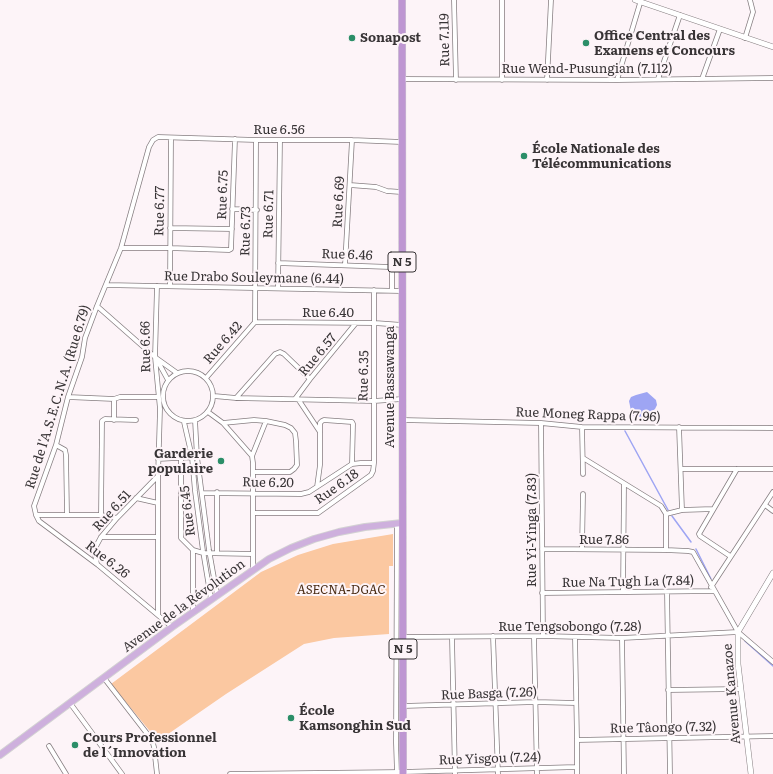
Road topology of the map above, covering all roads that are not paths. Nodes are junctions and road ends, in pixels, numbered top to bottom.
1 (402, 0) edge
2 (454, 0) edge
3 (502, 0) edge
4 (551, 0) edge
5 (750, 0) edge
6 (639, 1) edge
7 (680, 15) junction
8 (720, 29) junction
9 (745, 38) junction
10 (773, 46) edge
11 (773, 78) edge
12 (401, 79) junction
13 (658, 79) junction
14 (702, 79) junction
15 (456, 80) junction
16 (502, 80) junction
17 (546, 80) junction
18 (617, 80) junction
19 (158, 137) joint
20 (171, 138) junction
21 (234, 139) junction
22 (256, 140) junction
23 (280, 140) junction
24 (352, 140) junction
25 (401, 142) junction
26 (350, 185) junction
27 (402, 192) junction
28 (232, 209) junction
29 (257, 210) junction
30 (170, 228) junction
31 (232, 229) junction
32 (121, 248) junction
33 (170, 248) junction
34 (278, 263) junction
35 (345, 265) junction
36 (107, 285) junction
37 (170, 285) junction
38 (157, 286) junction
39 (256, 288) junction
40 (278, 288) junction
41 (374, 290) junction
42 (392, 290) junction
43 (401, 291) junction
44 (97, 306) junction
45 (255, 322) junction
46 (356, 323) junction
47 (375, 323) junction
48 (402, 325) junction
49 (156, 357) junction
50 (176, 373) junction
51 (206, 378) junction
52 (310, 378) junction
53 (168, 380) junction
54 (214, 396) junction
55 (68, 397) junction
56 (158, 397) junction
57 (114, 398) junction
58 (236, 398) junction
59 (296, 399) junction
60 (402, 399) junction
61 (374, 401) junction
62 (208, 412) junction
63 (114, 420) junction
64 (136, 420) dead end
65 (196, 420) junction
66 (402, 420) junction
67 (266, 421) junction
68 (184, 422) junction
69 (223, 422) junction
70 (541, 423) junction
71 (582, 427) junction
72 (679, 427) junction
73 (773, 428) edge
74 (320, 432) junction
75 (56, 445) junction
76 (252, 456) junction
77 (195, 457) junction
78 (181, 458) junction
79 (583, 458) junction
80 (158, 459) junction
81 (374, 463) junction
82 (352, 464) junction
83 (681, 468) junction
84 (737, 469) junction
85 (773, 469) edge
86 (253, 472) junction
87 (583, 474) dead end
88 (158, 476) junction
89 (624, 484) junction
90 (317, 487) junction
91 (217, 492) junction
92 (773, 492) edge
93 (253, 493) junction
94 (582, 494) dead end
95 (202, 495) junction
96 (136, 498) junction
97 (196, 498) junction
98 (158, 502) junction
99 (765, 506) junction
100 (713, 509) junction
101 (682, 510) junction
102 (773, 511) edge
103 (253, 513) junction
104 (66, 514) junction
105 (666, 514) junction
106 (36, 515) junction
107 (101, 515) junction
108 (117, 518) junction
109 (400, 523) junction
110 (206, 524) junction
111 (199, 525) junction
112 (101, 537) junction
113 (158, 537) junction
114 (542, 549) junction
115 (582, 549) junction
116 (193, 550) junction
117 (624, 550) junction
118 (666, 550) junction
119 (203, 552) junction
120 (209, 552) junction
121 (217, 553) junction
122 (253, 554) junction
123 (730, 556) junction
124 (98, 565) junction
125 (253, 569) junction
126 (773, 573) edge
127 (713, 589) junction
128 (623, 592) junction
129 (667, 592) junction
130 (542, 594) junction
131 (217, 595) junction
132 (211, 599) junction
133 (193, 613) junction
134 (158, 614) junction
135 (172, 627) junction
136 (738, 632) junction
137 (493, 636) junction
138 (543, 636) junction
139 (667, 636) junction
140 (403, 637) junction
141 (534, 637) junction
142 (575, 637) junction
143 (452, 638) junction
144 (622, 638) junction
145 (773, 661) edge
146 (104, 678) junction
147 (740, 689) junction
148 (668, 690) junction
149 (535, 702) junction
150 (70, 703) junction
151 (494, 703) junction
152 (576, 703) junction
153 (453, 705) junction
154 (403, 706) junction
155 (773, 736) edge
156 (746, 737) junction
157 (669, 738) junction
158 (624, 739) junction
159 (577, 740) junction
160 (49, 746) dead end
161 (0, 755) edge
162 (576, 767) junction
163 (537, 768) junction
164 (455, 772) edge
165 (498, 772) edge
166 (306, 773) edge
167 (348, 773) edge
168 (400, 773) edge
169 (66, 774) edge
170 (122, 774) edge
171 (157, 774) edge
172 (230, 774) edge
173 (265, 774) edge
174 (537, 774) edge
175 (577, 774) edge
176 (624, 774) edge
177 (670, 774) edge
178 (750, 774) edge

1 - 12 highway, Avenue Bassawanga / N 5
2 - 15 street, Rue 7.119
3 - 16 street
4 - 17 street
5 - 9 street
6 - 7 street
6 - 18 street
7 - 8 street
7 - 13 street
8 - 9 street
8 - 14 street
9 - 10 street
11 - 14 street, Rue Wend-Pusungian (7.112)
12 - 15 street, Rue Wend-Pusungian (7.112)
12 - 25 highway, Avenue Bassawanga / N 5
13 - 14 street, Rue Wend-Pusungian (7.112)
13 - 18 street, Rue Wend-Pusungian (7.112)
15 - 16 street, Rue Wend-Pusungian (7.112)
16 - 17 street, Rue Wend-Pusungian (7.112)
17 - 18 street, Rue Wend-Pusungian (7.112)
19 - 20 street, Rue 6.56
19 - 32 street, Rue de l'A.S.E.C.N.A. (Rue 6.79)
20 - 21 street, Rue 6.56
20 - 30 street, Rue 6.77
21 - 22 street, Rue 6.56
21 - 28 street, Rue 6.75
22 - 23 street, Rue 6.56
22 - 29 street, Rue 6.73
23 - 24 street, Rue 6.56
23 - 34 street, Rue 6.71
24 - 25 street, Rue 6.56
24 - 26 street, Rue 6.69
25 - 27 highway, Avenue Bassawanga / N 5
26 - 27 street
26 - 35 street, Rue 6.69
27 - 43 highway, Avenue Bassawanga / N 5
28 - 29 street
28 - 31 street, Rue 6.75
29 - 39 street, Rue 6.73
30 - 31 street
30 - 33 street, Rue 6.77
31 - 33 street, Rue 6.75
32 - 33 street
32 - 36 street, Rue de l'A.S.E.C.N.A. (Rue 6.79)
33 - 37 street, Rue 6.77
34 - 35 street, Rue 6.46
34 - 40 street, Rue 6.71
35 - 42 street, Rue 6.46
36 - 38 street, Rue Drabo Souleymane (6.44)
36 - 44 street, Rue de l'A.S.E.C.N.A. (Rue 6.79)
37 - 38 street, Rue Drabo Souleymane (6.44)
37 - 39 street, Rue Drabo Souleymane (6.44)
38 - 49 street, Rue 6.66
39 - 40 street, Rue Drabo Souleymane (6.44)
39 - 45 street, Rue 6.73
40 - 41 street, Rue Drabo Souleymane (6.44)
41 - 42 street, Rue Drabo Souleymane (6.44)
41 - 47 street, Rue 6.35
42 - 43 street, Rue Drabo Souleymane (6.44)
43 - 48 highway, Avenue Bassawanga / N 5
44 - 49 street
44 - 55 street, Rue de l'A.S.E.C.N.A. (Rue 6.79)
45 - 46 street, Rue 6.40
45 - 51 street, Rue 6.42
46 - 47 street, Rue 6.40
46 - 52 street, Rue 6.57
47 - 48 street, Rue 6.40
47 - 61 street, Rue 6.35
48 - 60 highway, Avenue Bassawanga / N 5
49 - 50 street
49 - 53 street
49 - 56 street, Rue 6.66
50 - 51 street
50 - 53 street
51 - 54 street
52 - 58 street
52 - 59 street, Rue 6.57
53 - 68 street
54 - 58 street
54 - 62 street
55 - 57 street
55 - 75 street, Rue de l'A.S.E.C.N.A. (Rue 6.79)
56 - 57 street
56 - 80 street, Rue 6.66
57 - 63 street
58 - 59 street
59 - 61 street
59 - 74 street
60 - 61 street
60 - 66 highway, Avenue Bassawanga / N 5
61 - 81 street, Rue 6.35
62 - 65 street
62 - 69 street
63 - 64 street
63 - 107 street
65 - 68 street
65 - 77 street, Rue 6.45
66 - 70 street, Rue Moneg Rappa (7.96)
66 - 109 highway, Avenue Bassawanga / N 5
67 - 69 street
67 - 76 street
67 - 86 street
68 - 77 street, Rue 6.45
69 - 76 street
70 - 71 street, Rue Moneg Rappa (7.96)
70 - 114 street, Rue Yi-Yinga (7.83)
71 - 72 street, Rue Moneg Rappa (7.96)
71 - 79 street
72 - 73 street, Rue Moneg Rappa (7.96)
72 - 83 street
74 - 82 street
74 - 90 street
75 - 104 street
75 - 106 street, Rue de l'A.S.E.C.N.A. (Rue 6.79)
76 - 86 street
77 - 78 street
77 - 95 street, Rue 6.45
77 - 97 street, Rue 6.45
78 - 80 street
78 - 116 street
79 - 87 street
79 - 89 street
80 - 88 street, Rue 6.66
81 - 82 street
81 - 103 street, Rue 6.18
82 - 90 street, Rue 6.20
83 - 84 street
83 - 101 street
84 - 85 street
84 - 100 street
86 - 93 street
88 - 96 street, Rue 6.51
88 - 98 street, Rue 6.66
89 - 105 street
89 - 117 street
90 - 93 street, Rue 6.20
91 - 93 street, Rue 6.20
91 - 95 street, Rue 6.20
91 - 121 street
92 - 99 street
93 - 103 street
94 - 115 street
95 - 97 street, Rue 6.20
95 - 110 street, Rue 6.45
96 - 98 street
96 - 108 street, Rue 6.51
97 - 111 street, Rue 6.45
98 - 113 street, Rue 6.66
99 - 102 street
99 - 123 street
100 - 101 street
100 - 123 street
101 - 105 street
103 - 122 street
104 - 106 street
104 - 107 street
105 - 118 street
106 - 124 street, Rue 6.26
107 - 108 street
108 - 112 street, Rue 6.51
109 - 125 main road, Avenue de la Révolution
109 - 140 highway, Avenue Bassawanga / N 5
109 - 168 street
110 - 111 street
110 - 120 street, Rue 6.45
111 - 119 street, Rue 6.45
112 - 113 street
112 - 124 street, Rue 6.51
113 - 134 street, Rue 6.66
114 - 115 street, Rue 7.86
114 - 130 street, Rue Yi-Yinga (7.83)
115 - 117 street, Rue 7.86
116 - 119 street
116 - 133 street
117 - 118 street, Rue 7.86
117 - 128 street
118 - 127 street, Rue 7.86
119 - 120 street
119 - 132 street, Rue 6.45
120 - 121 street
120 - 131 street, Rue 6.45
121 - 122 street
122 - 125 street
123 - 127 street
124 - 134 street, Rue 6.26
125 - 131 main road, Avenue de la Révolution
126 - 136 street, Avenue Kanazoe
127 - 129 street, Rue Na Tugh La (7.84)
127 - 136 street
128 - 129 street, Rue Na Tugh La (7.84)
128 - 130 street, Rue Na Tugh La (7.84)
129 - 139 street
130 - 138 street, Rue Yi-Yinga (7.83)
131 - 132 main road, Avenue de la Révolution
132 - 133 main road, Avenue de la Révolution
133 - 135 main road, Avenue de la Révolution
134 - 135 street, Rue 6.26
135 - 146 main road, Avenue de la Révolution
136 - 139 street, Rue Tengsobongo (7.28)
136 - 145 street
136 - 147 street, Avenue Kanazoe
137 - 141 street, Rue Tengsobongo (7.28)
137 - 143 street, Rue Tengsobongo (7.28)
137 - 151 street
138 - 141 street, Rue Tengsobongo (7.28)
138 - 142 street, Rue Tengsobongo (7.28)
139 - 144 street, Rue Tengsobongo (7.28)
139 - 148 street
140 - 143 street, Rue Tengsobongo (7.28)
140 - 154 highway, Avenue Bassawanga / N 5
141 - 149 street
142 - 144 street, Rue Tengsobongo (7.28)
142 - 152 street
143 - 153 street
144 - 158 street
146 - 150 main road, Avenue de la Révolution
146 - 171 street
147 - 148 street
147 - 156 street, Avenue Kanazoe
148 - 157 street
149 - 151 street, Rue Basga (7.26)
149 - 152 street, Rue Basga (7.26)
149 - 163 street
150 - 161 main road, Avenue de la Révolution
150 - 170 street
151 - 153 street, Rue Basga (7.26)
151 - 165 street
152 - 159 street
153 - 154 street, Rue Basga (7.26)
153 - 164 street
154 - 168 highway, Avenue Bassawanga / N 5
155 - 156 street, Rue Tâongo (7.32)
156 - 157 street, Rue Tâongo (7.32)
156 - 178 street, Avenue Kanazoe
157 - 158 street, Rue Tâongo (7.32)
157 - 177 street
158 - 159 street, Rue Tâongo (7.32)
158 - 176 street
159 - 162 street
160 - 169 street
162 - 163 street, Rue Yisgou (7.24)
162 - 175 street
163 - 165 street, Rue Yisgou (7.24)
163 - 174 street
164 - 165 street, Rue Yisgou (7.24)
164 - 168 street, Rue Yisgou (7.24)
166 - 167 street, Rue Yisgou (7.24)
166 - 173 street, Rue Yisgou (7.24)
167 - 168 street, Rue Yisgou (7.24)
172 - 173 street, Rue Yisgou (7.24)

